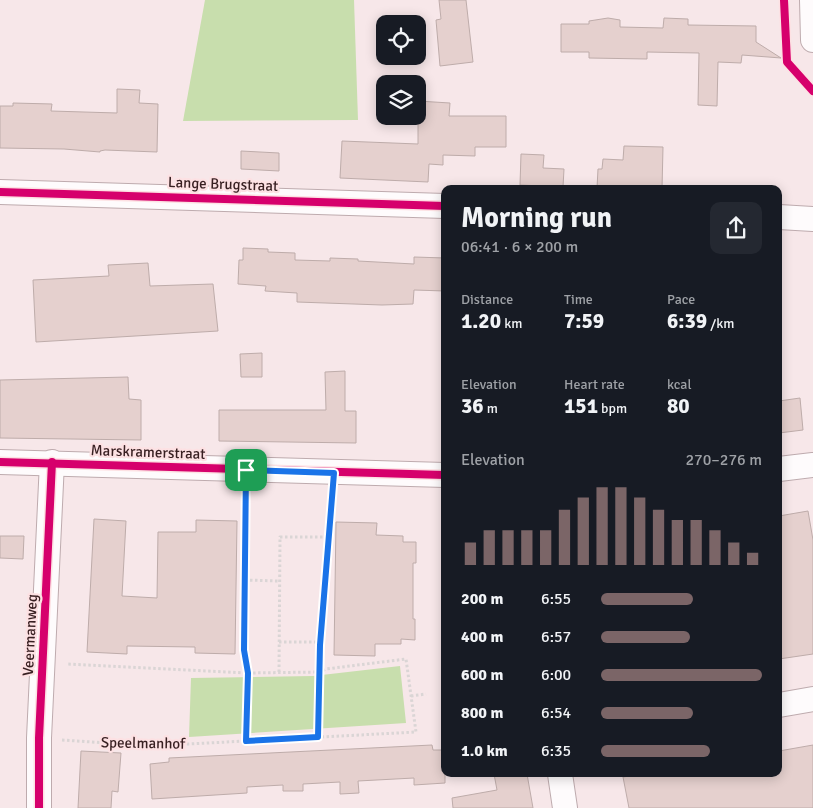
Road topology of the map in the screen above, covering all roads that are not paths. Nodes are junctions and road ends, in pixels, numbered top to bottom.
1 (812, 0) edge
2 (813, 40) edge
3 (0, 192) edge
4 (441, 206) edge
5 (782, 217) edge
6 (813, 219) edge
7 (0, 462) edge
8 (52, 462) junction
9 (813, 464) edge
10 (782, 469) edge
11 (441, 475) edge
12 (813, 699) edge
13 (782, 704) edge
14 (560, 777) edge
15 (38, 808) edge
16 (565, 808) edge

1 - 2 street
3 - 4 street, Lange Brugstraat
5 - 6 street
7 - 8 street, Marskramerstraat
8 - 11 street, Marskramerstraat
8 - 15 street, Veermanweg
9 - 10 street
12 - 13 street
14 - 16 street

